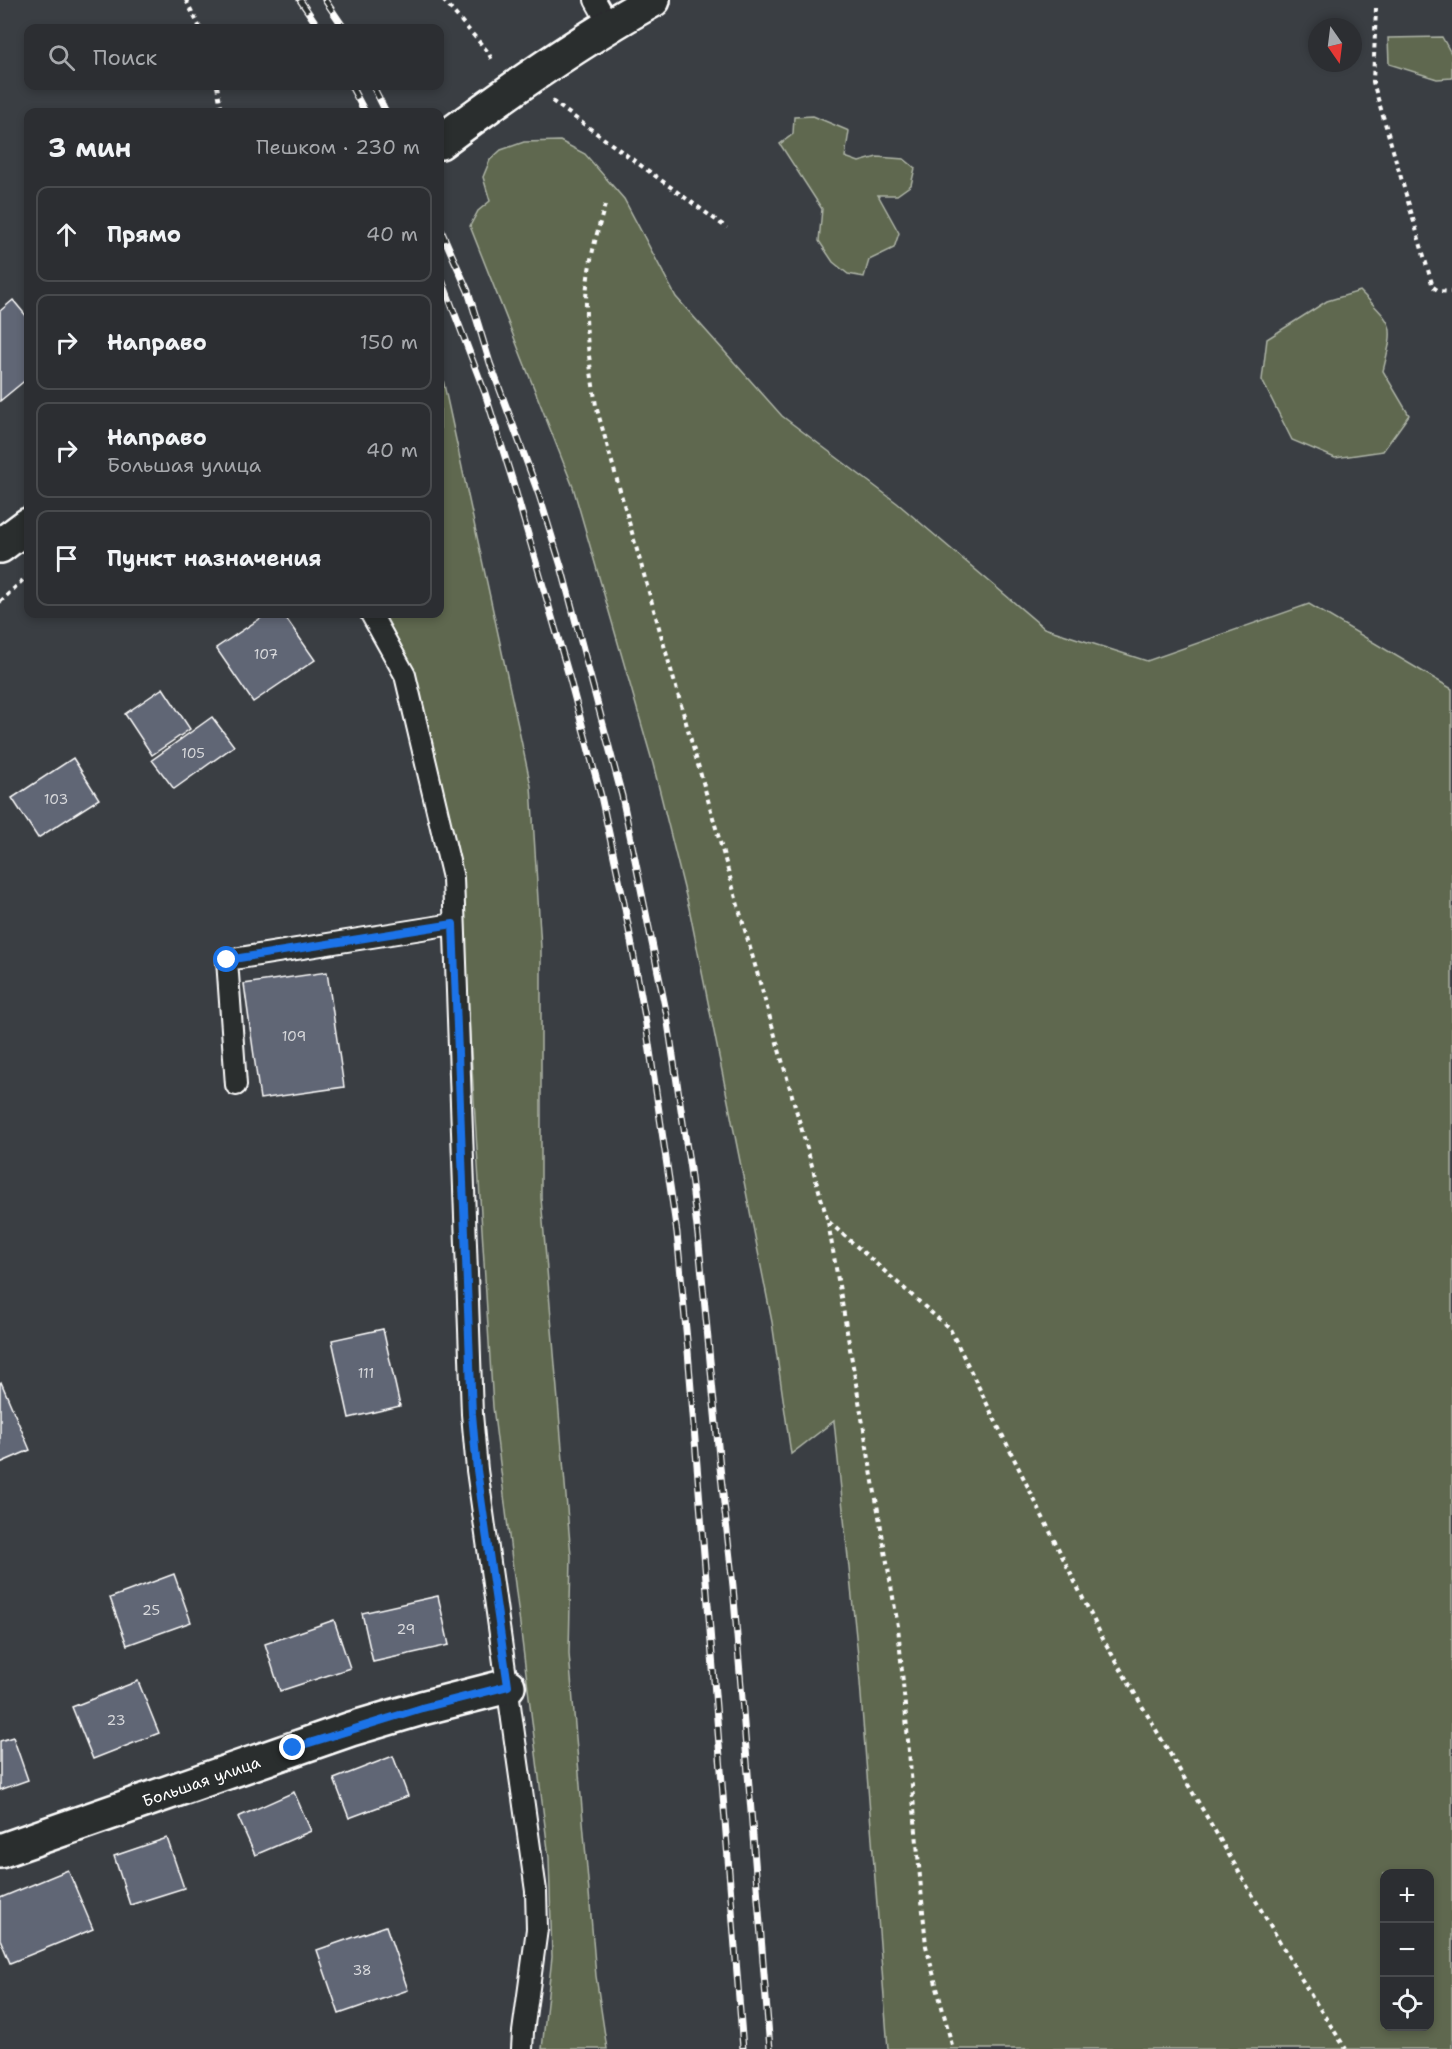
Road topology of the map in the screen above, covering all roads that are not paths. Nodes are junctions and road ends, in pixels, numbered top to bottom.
1 (652, 0) edge
2 (602, 12) edge
3 (444, 139) edge
4 (24, 528) edge
5 (0, 546) edge
6 (373, 618) edge
7 (453, 924) junction
8 (236, 1085) dead end
9 (508, 1686) junction
10 (0, 1851) edge
11 (522, 2049) edge

1 - 2 street
2 - 3 street
4 - 5 street
6 - 7 lane
7 - 8 lane
7 - 9 lane
9 - 10 street, Большая улица
9 - 11 lane

